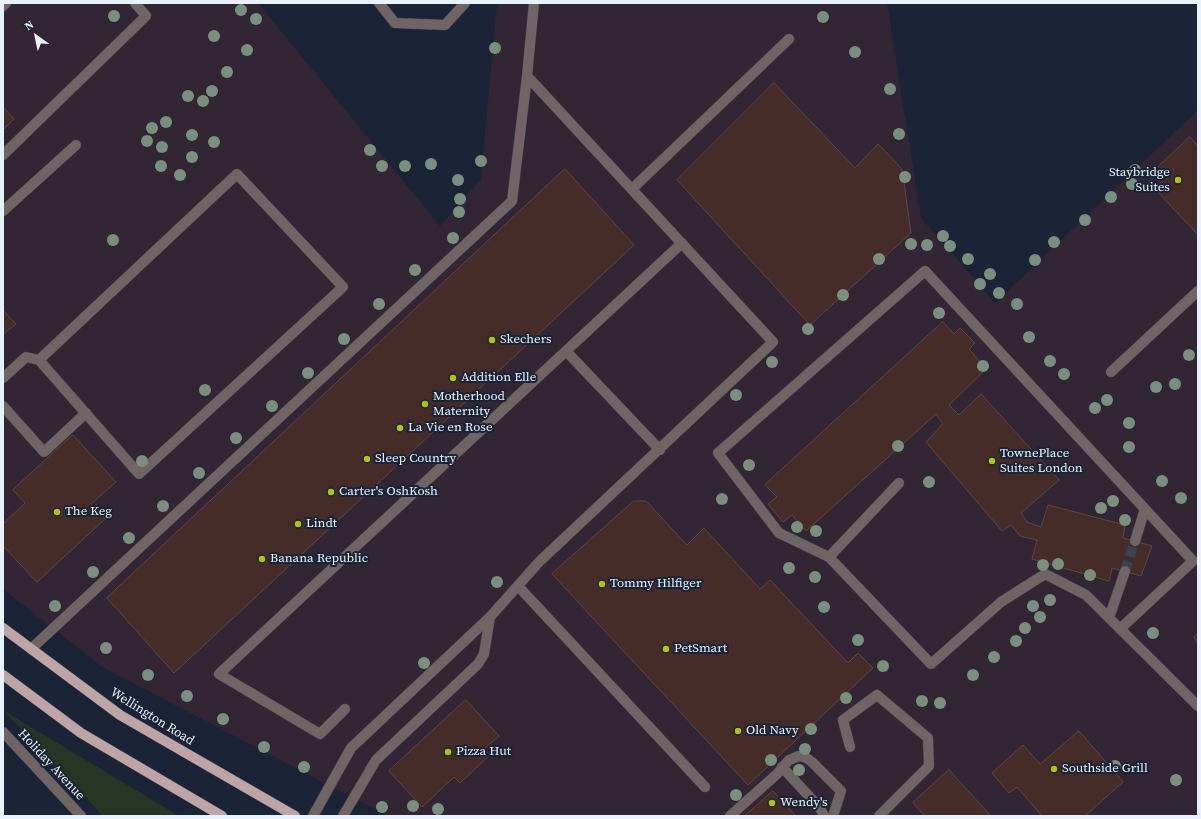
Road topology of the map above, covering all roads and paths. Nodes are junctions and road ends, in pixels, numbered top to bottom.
1 (6, 3) edge
2 (135, 3) edge
3 (379, 3) edge
4 (465, 3) edge
5 (534, 3) edge
6 (3, 6) edge
7 (790, 39) dead end
8 (527, 76) junction
9 (76, 145) dead end
10 (3, 155) edge
11 (632, 189) junction
12 (3, 211) edge
13 (682, 243) junction
14 (1198, 291) edge
15 (566, 351) junction
16 (39, 360) junction
17 (1111, 372) dead end
18 (3, 378) edge
19 (3, 406) edge
20 (86, 413) junction
21 (660, 450) junction
22 (899, 483) dead end
23 (1145, 509) junction
24 (1135, 542) tunnel mouth
25 (829, 557) junction
26 (1125, 571) tunnel mouth
27 (518, 586) junction
28 (490, 618) junction
29 (1109, 618) junction
30 (3, 628) edge
31 (1120, 629) junction
32 (31, 649) junction
33 (3, 675) edge
34 (1198, 706) edge
35 (345, 709) dead end
36 (3, 732) edge
37 (850, 747) dead end
38 (782, 767) junction
39 (705, 786) dead end
40 (81, 816) edge
41 (222, 816) edge
42 (295, 816) edge
43 (313, 816) edge
44 (343, 816) edge
45 (730, 816) edge
46 (824, 816) edge
47 (834, 816) edge
48 (879, 816) edge

1 - 6 street
2 - 10 street
3 - 4 street
5 - 8 street
7 - 11 street
8 - 11 street
8 - 32 street
9 - 12 street
11 - 13 street
13 - 15 street
13 - 21 street
14 - 17 street
15 - 21 street
15 - 35 street
16 - 18 street
16 - 20 street
16 - 20 street
19 - 20 street
21 - 27 street
22 - 25 street
23 - 24 street
23 - 25 street
23 - 31 street
25 - 29 street
26 - 29 street
27 - 28 street
27 - 39 street
28 - 43 street
28 - 44 street
29 - 31 street
30 - 32 main road, Wellington Road
31 - 34 street
32 - 42 main road, Wellington Road
33 - 41 main road
36 - 40 street, Holiday Avenue
37 - 48 street
38 - 45 street
38 - 46 street
38 - 47 street

